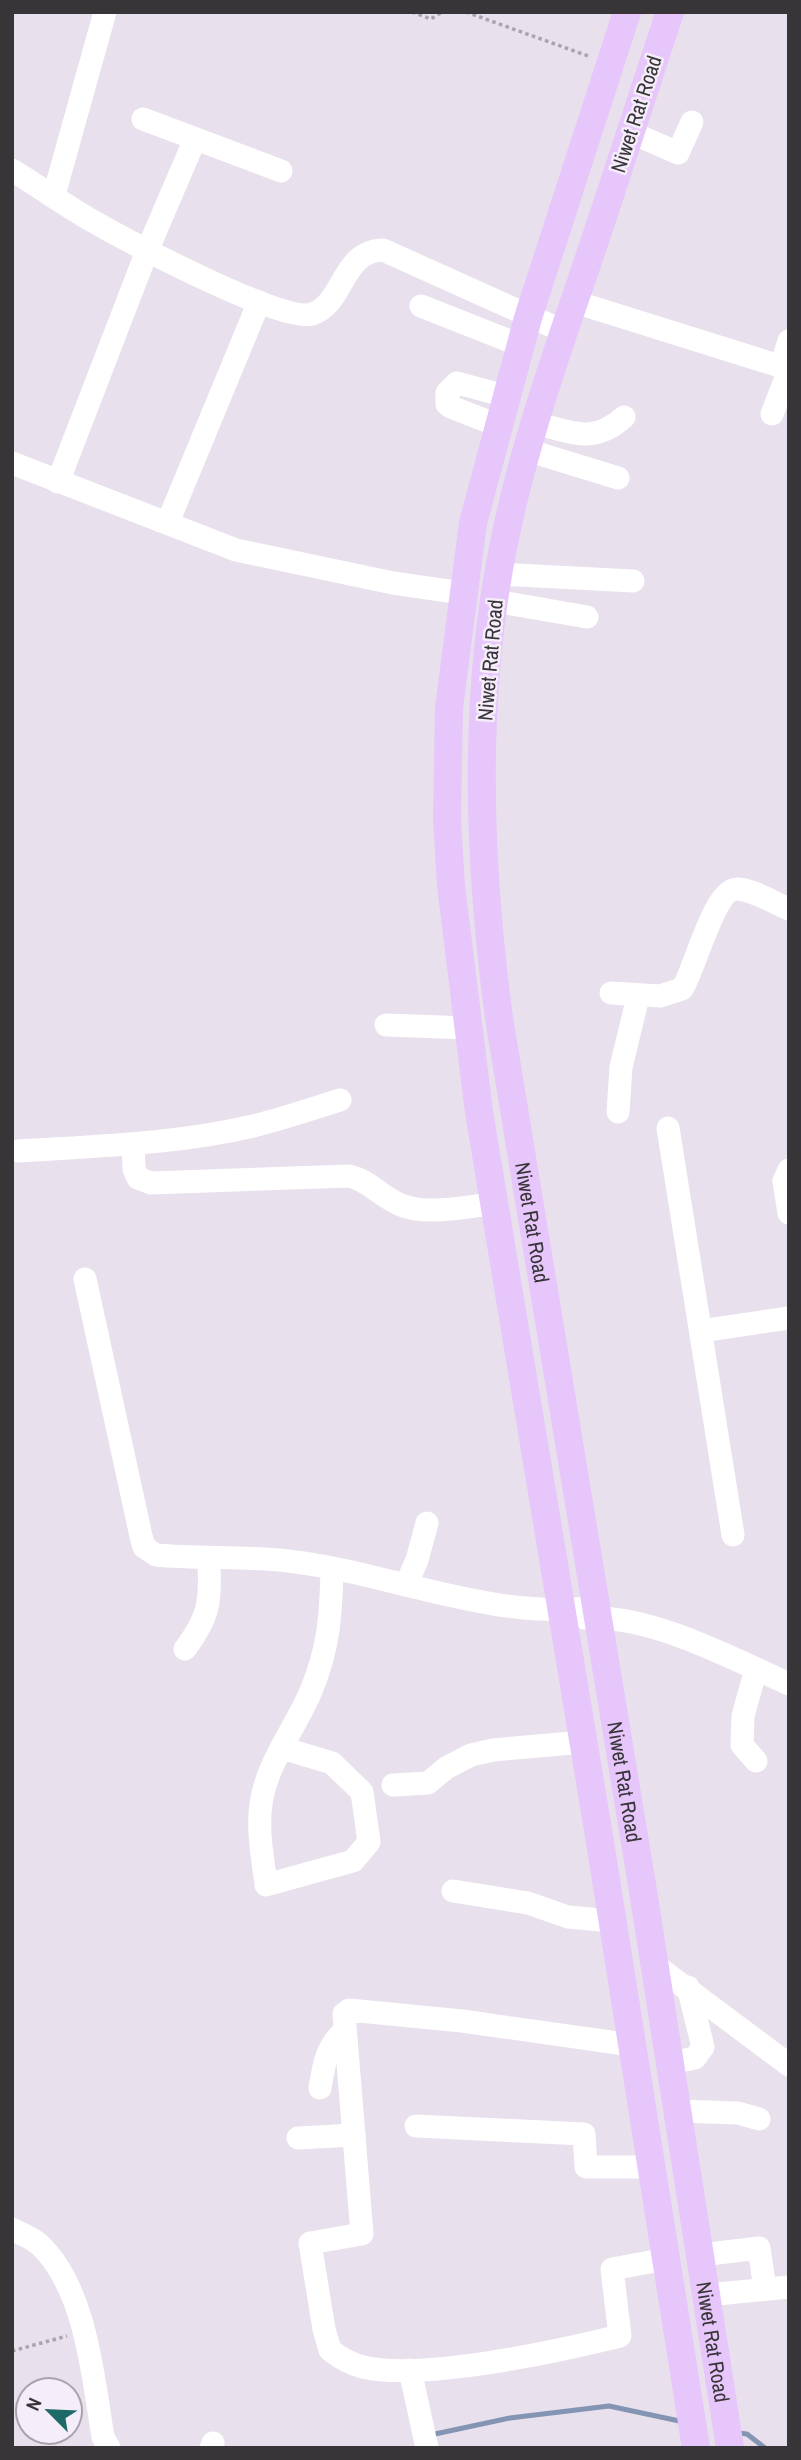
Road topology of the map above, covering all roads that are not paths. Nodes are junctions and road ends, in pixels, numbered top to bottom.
1 (105, 12) edge
2 (627, 12) edge
3 (670, 12) edge
4 (143, 119) dead end
5 (692, 122) dead end
6 (630, 132) junction
7 (195, 139) junction
8 (12, 170) edge
9 (281, 171) dead end
10 (54, 195) junction
11 (147, 251) junction
12 (259, 302) junction
13 (575, 302) junction
14 (421, 306) dead end
15 (528, 318) junction
16 (563, 331) junction
17 (789, 341) edge
18 (520, 345) junction
19 (786, 368) edge
20 (506, 396) junction
21 (772, 414) dead end
22 (624, 417) dead end
23 (535, 423) junction
24 (497, 425) junction
25 (527, 450) junction
26 (12, 463) edge
27 (618, 478) dead end
28 (58, 482) junction
29 (168, 522) junction
30 (633, 581) dead end
31 (497, 587) junction
32 (462, 593) junction
33 (587, 617) dead end
34 (789, 909) edge
35 (611, 993) dead end
36 (638, 997) junction
37 (387, 1026) dead end
38 (469, 1028) junction
39 (340, 1100) dead end
40 (618, 1112) dead end
41 (668, 1129) dead end
42 (133, 1144) junction
43 (19, 1151) dead end
44 (789, 1170) edge
45 (494, 1204) junction
46 (789, 1213) edge
47 (85, 1279) dead end
48 (789, 1318) edge
49 (701, 1331) junction
50 (427, 1523) dead end
51 (733, 1535) dead end
52 (209, 1559) junction
53 (332, 1569) junction
54 (406, 1585) junction
55 (598, 1612) junction
56 (562, 1617) junction
57 (185, 1649) dead end
58 (755, 1669) junction
59 (789, 1685) edge
60 (583, 1742) junction
61 (282, 1748) junction
62 (756, 1761) dead end
63 (393, 1785) dead end
64 (453, 1891) dead end
65 (611, 1921) junction
66 (654, 1965) junction
67 (688, 1987) junction
68 (344, 2031) junction
69 (632, 2045) junction
70 (670, 2063) junction
71 (789, 2065) edge
72 (320, 2088) dead end
73 (678, 2111) junction
74 (759, 2119) dead end
75 (416, 2126) dead end
76 (354, 2135) junction
77 (298, 2138) dead end
78 (651, 2167) junction
79 (12, 2229) edge
80 (701, 2255) junction
81 (666, 2259) junction
82 (789, 2287) edge
83 (765, 2289) junction
84 (707, 2295) junction
85 (410, 2370) junction
86 (109, 2448) edge
87 (427, 2448) edge
88 (696, 2448) edge
89 (730, 2448) edge

1 - 10 street
2 - 15 main road, Niwet Rat Road
3 - 6 main road, Niwet Rat Road
4 - 7 street
5 - 6 street
6 - 13 main road, Niwet Rat Road
7 - 9 street
7 - 11 street
8 - 10 street
10 - 11 street
11 - 12 street
11 - 28 street
12 - 15 street
12 - 29 street
13 - 16 main road, Niwet Rat Road
13 - 19 street
14 - 18 street
15 - 16 street
15 - 18 main road, Niwet Rat Road
16 - 23 main road, Niwet Rat Road
17 - 19 street
18 - 20 main road, Niwet Rat Road
19 - 21 street
20 - 24 main road, Niwet Rat Road
20 - 24 street
22 - 23 street
23 - 25 main road, Niwet Rat Road
24 - 32 main road, Niwet Rat Road
25 - 27 street
25 - 31 main road, Niwet Rat Road
26 - 28 street
28 - 29 street
29 - 32 street
30 - 31 street
31 - 33 street
31 - 55 main road, Niwet Rat Road
32 - 38 main road, Niwet Rat Road
34 - 36 street
35 - 36 street
36 - 40 street
37 - 38 street
38 - 45 main road, Niwet Rat Road
39 - 42 street
41 - 49 street
42 - 43 street
42 - 45 street
44 - 46 street
45 - 56 main road, Niwet Rat Road
47 - 52 street
48 - 49 street
49 - 51 street
50 - 54 street
52 - 53 street
52 - 57 street
53 - 54 street
53 - 61 street
54 - 56 street
55 - 56 street
55 - 58 street
55 - 66 main road, Niwet Rat Road
56 - 60 main road, Niwet Rat Road
58 - 59 street
58 - 62 street
60 - 63 street
60 - 65 main road, Niwet Rat Road
61 - 61 street
64 - 65 street
65 - 69 main road, Niwet Rat Road
66 - 67 street
66 - 70 main road, Niwet Rat Road
67 - 70 street
67 - 71 street
68 - 69 street
68 - 72 street
68 - 76 street
69 - 78 main road, Niwet Rat Road
70 - 73 main road, Niwet Rat Road
73 - 74 street
73 - 80 main road, Niwet Rat Road
75 - 78 street
76 - 77 street
76 - 85 street
78 - 81 main road, Niwet Rat Road
79 - 86 street
80 - 83 street
80 - 84 main road, Niwet Rat Road
81 - 85 street
81 - 88 main road, Niwet Rat Road
82 - 83 street
83 - 84 street
84 - 89 main road, Niwet Rat Road
85 - 87 street

